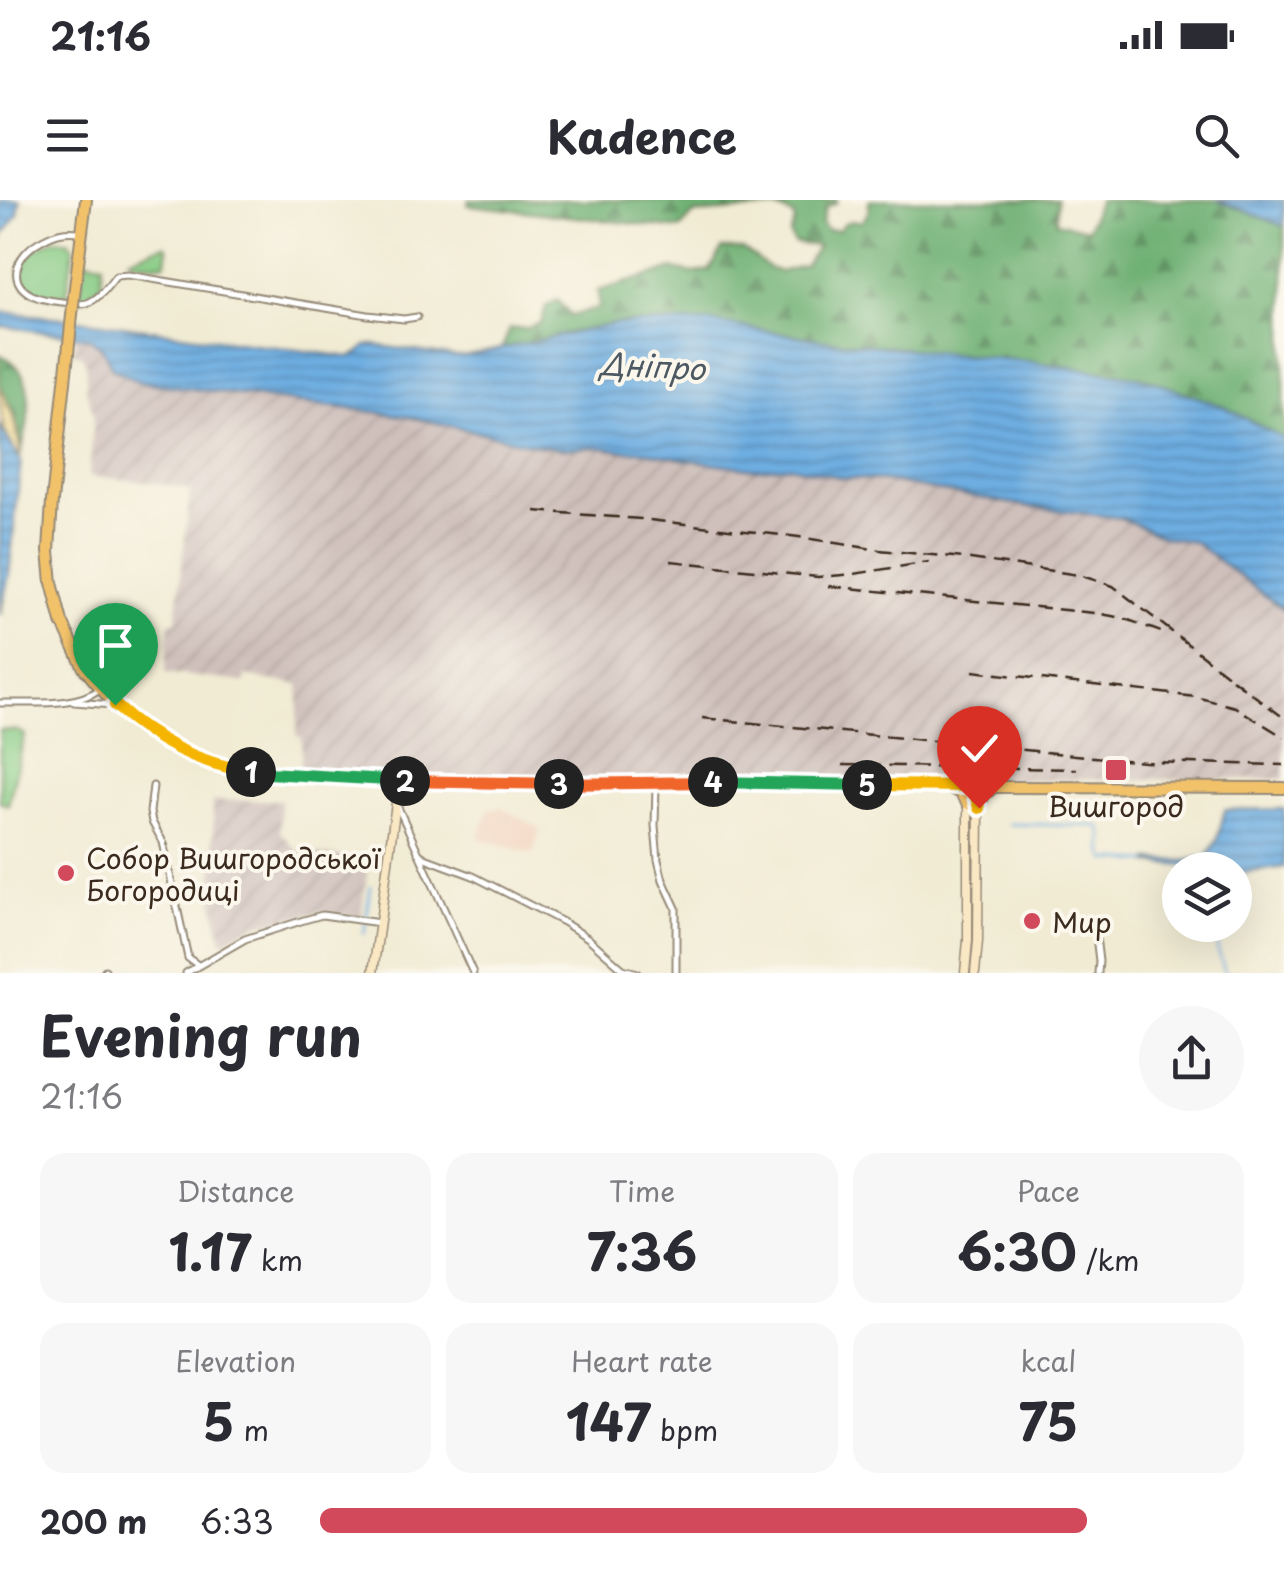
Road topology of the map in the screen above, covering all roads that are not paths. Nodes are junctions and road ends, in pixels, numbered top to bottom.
1 (86, 200) edge
2 (82, 232) junction
3 (417, 317) dead end
4 (100, 689) junction
5 (61, 701) junction
6 (0, 703) edge
7 (115, 705) junction
8 (399, 781) junction
9 (656, 782) junction
10 (153, 786) dead end
11 (946, 786) junction
12 (973, 786) junction
13 (995, 787) junction
14 (1284, 788) edge
15 (974, 804) junction
16 (397, 805) junction
17 (973, 837) junction
18 (418, 853) junction
19 (1094, 920) dead end
20 (372, 922) junction
21 (198, 965) junction
22 (186, 973) edge
23 (373, 973) edge
24 (472, 973) edge
25 (638, 973) edge
26 (676, 973) edge
27 (965, 973) edge
28 (974, 973) edge
29 (1098, 973) edge

1 - 2 main road
2 - 3 street
2 - 4 main road, bridge
4 - 5 street
4 - 7 main road
5 - 6 street
5 - 7 street
7 - 8 main road
8 - 9 main road
8 - 16 street
9 - 11 main road
9 - 26 street
10 - 21 street
11 - 12 main road
11 - 15 main road
12 - 13 main road
12 - 15 main road
13 - 14 main road
13 - 15 main road
15 - 17 street
16 - 18 street
16 - 20 street
17 - 27 street
17 - 28 street
18 - 24 street
18 - 25 street
19 - 29 street
20 - 21 street
20 - 23 street
21 - 22 street

